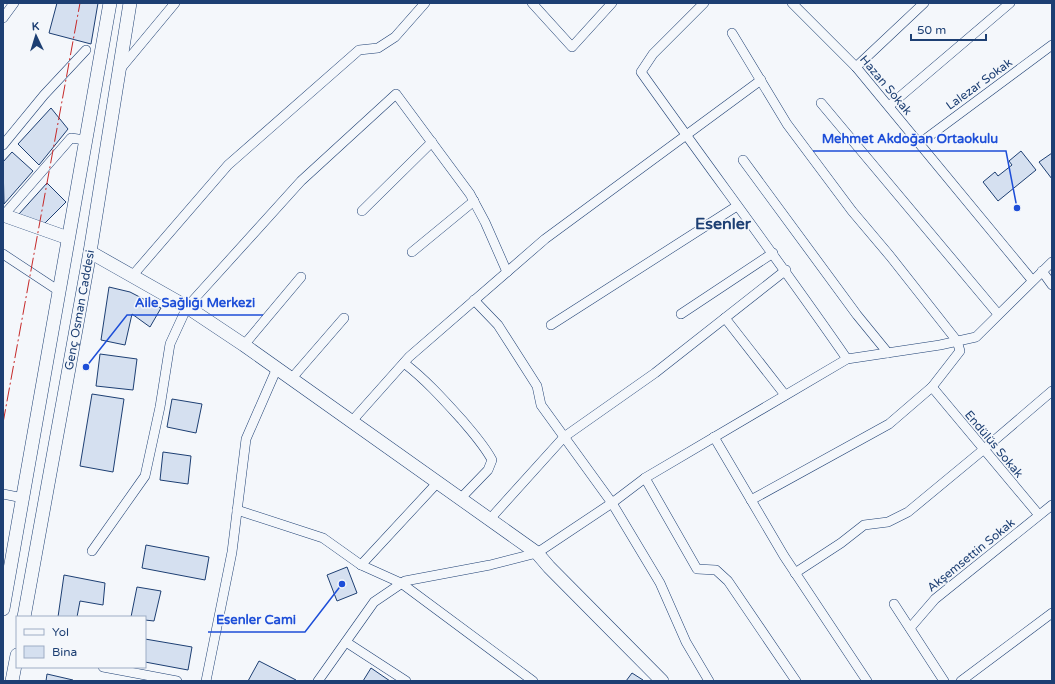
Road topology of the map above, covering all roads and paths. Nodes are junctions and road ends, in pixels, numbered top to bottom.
1 (110, 3) edge
2 (130, 3) edge
3 (175, 3) edge
4 (425, 3) edge
5 (532, 3) edge
6 (612, 3) edge
7 (704, 3) edge
8 (792, 3) edge
9 (924, 3) edge
10 (1010, 3) edge
11 (10, 4) edge
12 (3, 18) edge
13 (732, 33) dead end
14 (1052, 45) edge
15 (86, 50) dead end
16 (856, 67) junction
17 (121, 68) junction
18 (761, 80) junction
19 (821, 103) dead end
20 (889, 106) junction
21 (685, 135) junction
22 (85, 140) junction
23 (432, 142) junction
24 (920, 143) junction
25 (3, 145) edge
26 (743, 160) dead end
27 (474, 201) junction
28 (738, 206) junction
29 (362, 211) dead end
30 (3, 215) edge
31 (68, 238) junction
32 (90, 252) junction
33 (412, 252) dead end
34 (3, 254) edge
35 (773, 254) junction
36 (1052, 262) edge
37 (786, 270) junction
38 (1042, 271) junction
39 (507, 272) junction
40 (133, 275) junction
41 (301, 277) dead end
42 (1032, 280) junction
43 (1052, 285) edge
44 (59, 291) junction
45 (474, 300) junction
46 (187, 307) junction
47 (681, 314) dead end
48 (998, 314) junction
49 (344, 318) dead end
50 (725, 318) junction
51 (551, 325) dead end
52 (957, 341) junction
53 (244, 344) junction
54 (888, 353) junction
55 (847, 359) junction
56 (404, 363) junction
57 (277, 368) junction
58 (292, 378) junction
59 (932, 387) junction
60 (1052, 391) edge
61 (785, 395) junction
62 (352, 421) junction
63 (564, 437) junction
64 (714, 437) junction
65 (983, 450) junction
66 (645, 478) junction
67 (438, 482) junction
68 (3, 494) edge
69 (23, 498) junction
70 (461, 498) junction
71 (751, 500) junction
72 (612, 503) junction
73 (1052, 505) edge
74 (237, 510) junction
75 (1039, 515) junction
76 (490, 519) junction
77 (92, 551) dead end
78 (537, 553) junction
79 (362, 565) junction
80 (795, 573) junction
81 (401, 583) junction
82 (894, 604) dead end
83 (3, 609) edge
84 (1052, 612) edge
85 (24, 616) edge
86 (910, 628) junction
87 (346, 642) junction
88 (16, 659) edge
89 (108, 668) edge
90 (12, 681) edge
91 (177, 681) edge
92 (206, 681) edge
93 (318, 681) edge
94 (406, 681) edge
95 (533, 681) edge
96 (662, 681) edge
97 (709, 681) edge
98 (796, 681) edge
99 (867, 681) edge
100 (944, 681) edge
101 (961, 681) edge

1 - 22 main road, Genç Osman Caddesi
2 - 17 main road, Genç Osman Caddesi
3 - 17 street
4 - 40 street
5 - 6 street
7 - 21 street
8 - 16 street, Hazan Sokak
9 - 16 street
10 - 20 street
11 - 12 street
13 - 18 street
14 - 24 street, Lalezar Sokak
15 - 25 street
16 - 20 street, Hazan Sokak
17 - 32 main road, Genç Osman Caddesi
18 - 21 street
18 - 52 street
19 - 48 street
20 - 24 street, Hazan Sokak
21 - 28 street
21 - 39 street
22 - 30 street
22 - 31 main road, Genç Osman Caddesi
23 - 27 street
23 - 29 street
23 - 46 street
24 - 42 street, Hazan Sokak
26 - 54 street
27 - 33 street
27 - 39 street
28 - 35 street
28 - 51 street
30 - 31 main road
31 - 44 main road, Genç Osman Caddesi
32 - 40 main road
32 - 85 main road, Genç Osman Caddesi
34 - 44 street
35 - 37 street
35 - 47 street
36 - 38 street
37 - 50 street
37 - 55 street
38 - 42 street
38 - 43 street
39 - 45 street
40 - 46 main road
41 - 53 street
42 - 48 street
44 - 69 main road, Genç Osman Caddesi
45 - 56 street
45 - 63 street
46 - 53 main road
46 - 77 street
48 - 52 street
49 - 58 street
50 - 61 street
50 - 63 street
52 - 54 street
52 - 59 street
53 - 57 main road
54 - 55 street
55 - 61 street
56 - 62 street
56 - 70 street
57 - 58 main road
57 - 74 street
58 - 62 main road
59 - 65 street, Endülüs Sokak
59 - 71 street
60 - 65 street
61 - 64 street
62 - 67 main road
63 - 72 street
63 - 76 street
64 - 66 street
64 - 71 street
65 - 75 street, Endülüs Sokak
65 - 80 street
66 - 72 street
66 - 98 street
67 - 70 main road
67 - 79 street
68 - 69 street
69 - 83 main road, Genç Osman Caddesi
70 - 76 main road
71 - 80 street
72 - 78 street
72 - 97 street
73 - 75 street, Akşemsettin Sokak
74 - 79 street
74 - 92 street
75 - 86 street, Akşemsettin Sokak
76 - 78 main road
78 - 81 street
78 - 96 main road
79 - 81 street
80 - 99 street
81 - 87 street
81 - 95 street
82 - 86 street
84 - 101 street
86 - 100 street
87 - 93 street
87 - 94 street
88 - 90 main road
89 - 91 street

